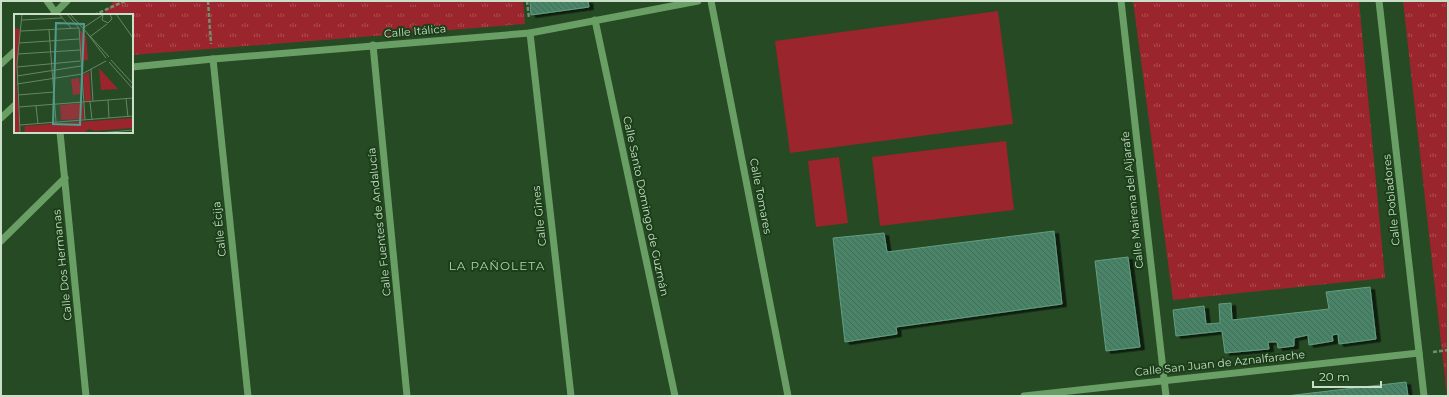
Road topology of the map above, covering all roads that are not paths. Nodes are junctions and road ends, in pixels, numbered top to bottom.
1 (47, 1) edge
2 (67, 1) edge
3 (698, 1) edge
4 (711, 1) edge
5 (1121, 1) edge
6 (1379, 1) edge
7 (54, 14) edge
8 (596, 20) junction
9 (530, 33) junction
10 (373, 45) junction
11 (14, 52) edge
12 (213, 59) junction
13 (1, 64) edge
14 (133, 67) edge
15 (14, 106) edge
16 (1, 118) edge
17 (60, 133) edge
18 (65, 178) junction
19 (1, 241) edge
20 (1419, 353) junction
21 (1164, 380) junction
22 (86, 396) edge
23 (248, 396) edge
24 (407, 396) edge
25 (571, 396) edge
26 (675, 396) edge
27 (788, 396) edge
28 (1024, 396) edge
29 (1166, 396) edge
30 (1424, 396) edge

1 - 7 street
2 - 7 street
3 - 8 street, Calle Itálica
4 - 27 street, Calle Tomares
5 - 21 street, Calle Mairena del Aljarafe
6 - 20 street, Calle Pobladores
8 - 9 street, Calle Itálica
8 - 26 street, Calle Santo Domingo de Guzmán
9 - 10 street, Calle Itálica
9 - 25 street, Calle Gines
10 - 12 street, Calle Itálica
10 - 24 street, Calle Fuentes de Andalucía
11 - 13 street
12 - 14 street, Calle Itálica
12 - 23 street, Calle Écija
15 - 16 street
17 - 18 street, Calle Dos Hermanas
18 - 19 street
18 - 22 street, Calle Dos Hermanas
20 - 21 street, Calle San Juan de Aznalfarache
20 - 30 street, Calle Pobladores
21 - 28 street, Calle San Juan de Aznalfarache
21 - 29 street, Calle Mairena del Aljarafe

